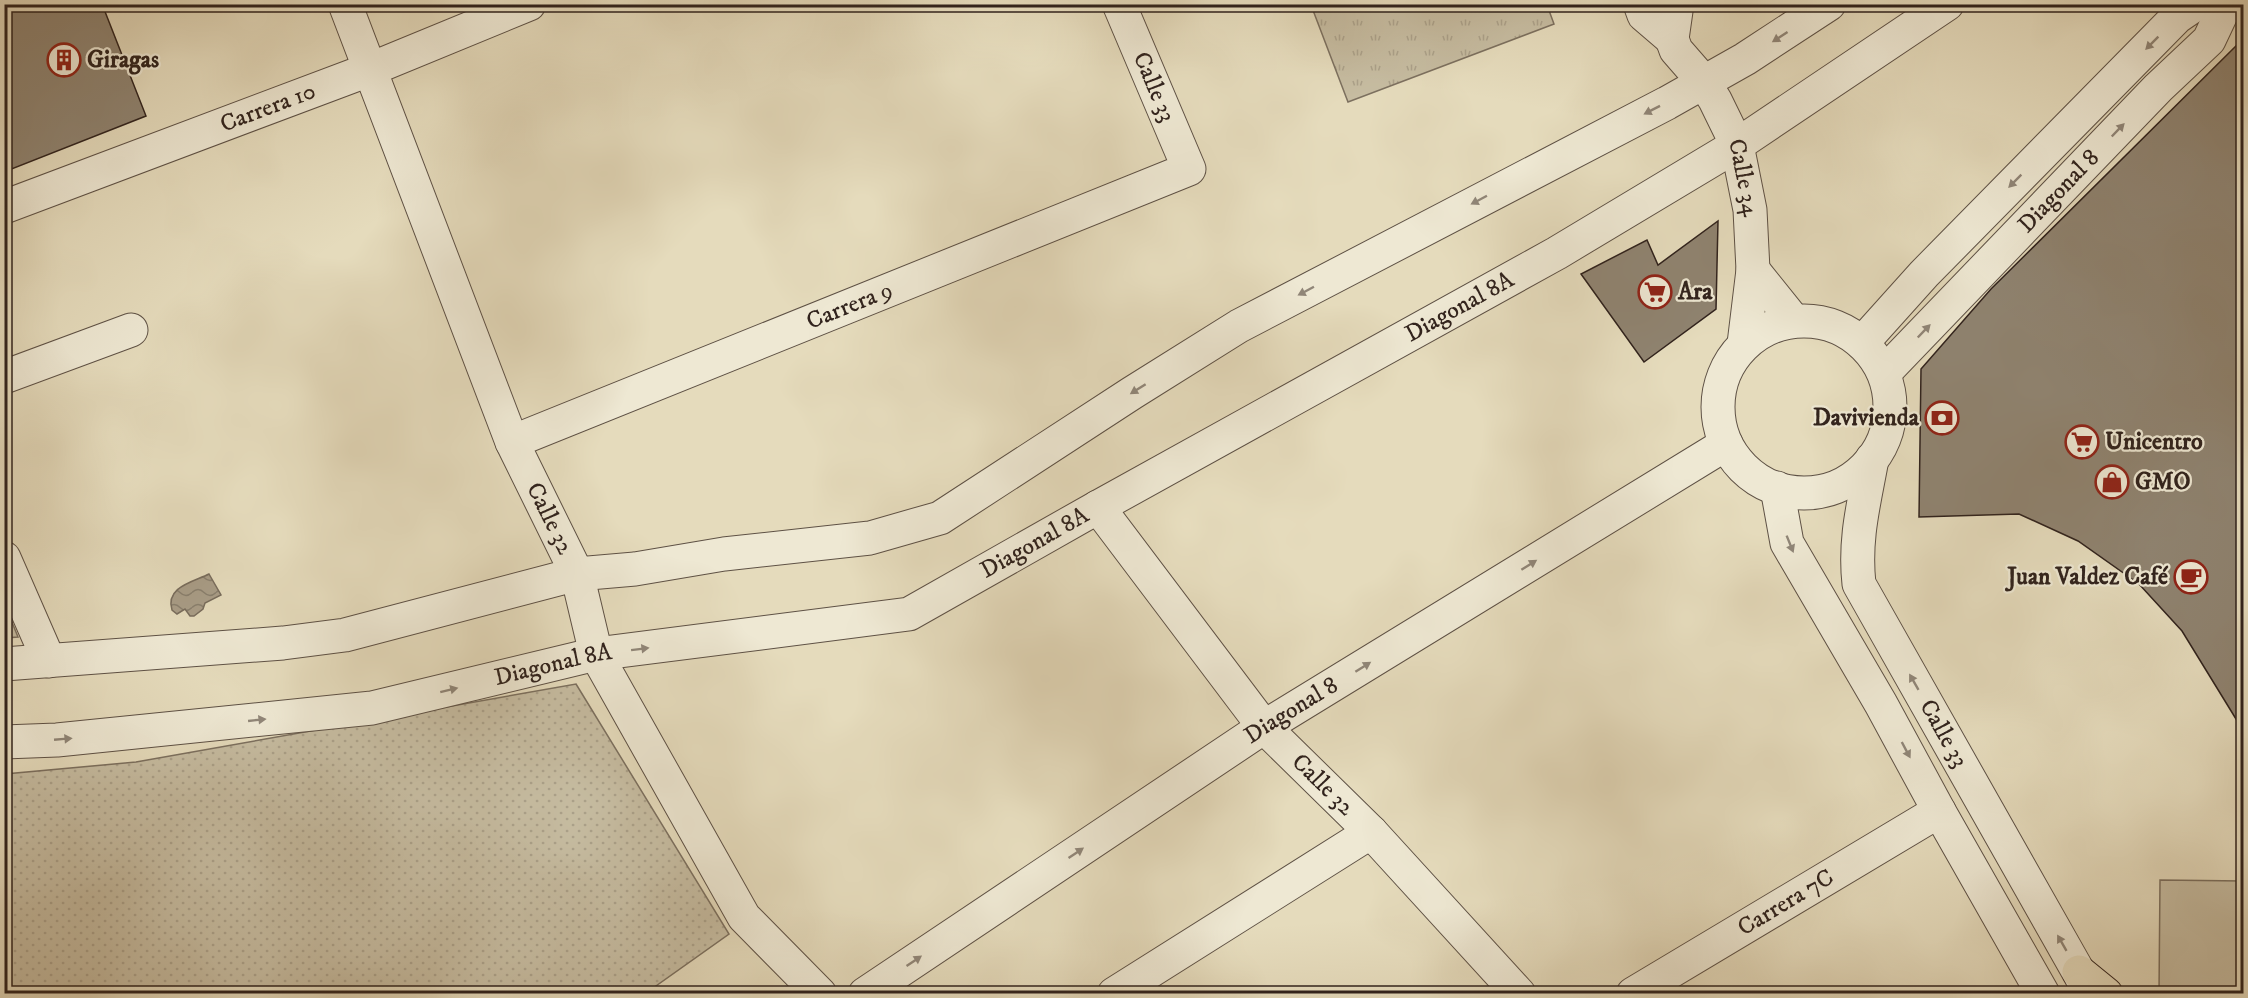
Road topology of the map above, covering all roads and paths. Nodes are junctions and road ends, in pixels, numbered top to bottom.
1 (345, 4) edge
2 (529, 4) edge
3 (1119, 4) edge
4 (1640, 4) edge
5 (1677, 4) edge
6 (1829, 4) edge
7 (1947, 4) edge
8 (2196, 4) edge
9 (2226, 4) edge
10 (1672, 39) junction
11 (371, 69) junction
12 (1703, 81) junction
13 (1737, 145) junction
14 (1189, 169) joint
15 (4, 207) edge
16 (1754, 270) junction
17 (1794, 321) junction
18 (132, 330) dead end
19 (1862, 343) junction
20 (1744, 344) junction
21 (1884, 374) junction
22 (4, 377) edge
23 (512, 442) junction
24 (1726, 444) junction
25 (1872, 459) junction
26 (1777, 488) junction
27 (1098, 507) junction
28 (4, 558) edge
29 (577, 574) junction
30 (596, 654) junction
31 (49, 662) junction
32 (4, 664) edge
33 (1264, 727) junction
34 (4, 742) edge
35 (1939, 811) junction
36 (1371, 832) junction
37 (2085, 983) edge
38 (820, 993) edge
39 (865, 993) edge
40 (1114, 993) edge
41 (1519, 993) edge
42 (1633, 993) edge
43 (2043, 993) edge
44 (2106, 993) edge

1 - 11 street, Calle 32
2 - 11 street, Carrera 10
3 - 14 street, Calle 33
4 - 10 street, Calle 34
5 - 10 street
6 -> 12 street
7 - 13 street, Diagonal 8A
8 -> 19 street, Diagonal 8
21 -> 9 street, Diagonal 8
10 - 12 street, Calle 34
11 - 15 street, Carrera 10
11 - 23 street, Calle 32
12 - 13 street, Calle 34
12 -> 29 street
13 - 16 street, Calle 34
13 - 27 street, Diagonal 8A
14 - 23 street, Carrera 9
16 - 17 street
16 - 20 street, Calle 34
17 - 19 street
17 - 20 street
18 - 22 street
19 - 21 street
20 - 24 street
21 - 25 street
23 - 29 street, Calle 32
24 - 26 street
33 -> 24 street, Diagonal 8
25 - 26 street
37 -> 25 street, Calle 33
26 -> 35 street, Calle 33
30 -> 27 street, Diagonal 8A
27 - 33 street, Calle 32
28 - 31 street
29 - 30 street, Calle 32
29 - 31 street
34 -> 30 street, Diagonal 8A
30 - 38 street, Calle 32
31 - 32 street
33 - 36 street, Calle 32
39 -> 33 street, Diagonal 8
35 - 42 street, Carrera 7C
35 - 43 street, Calle 33
36 - 40 street
36 - 41 street, Calle 32
37 - 44 main road

